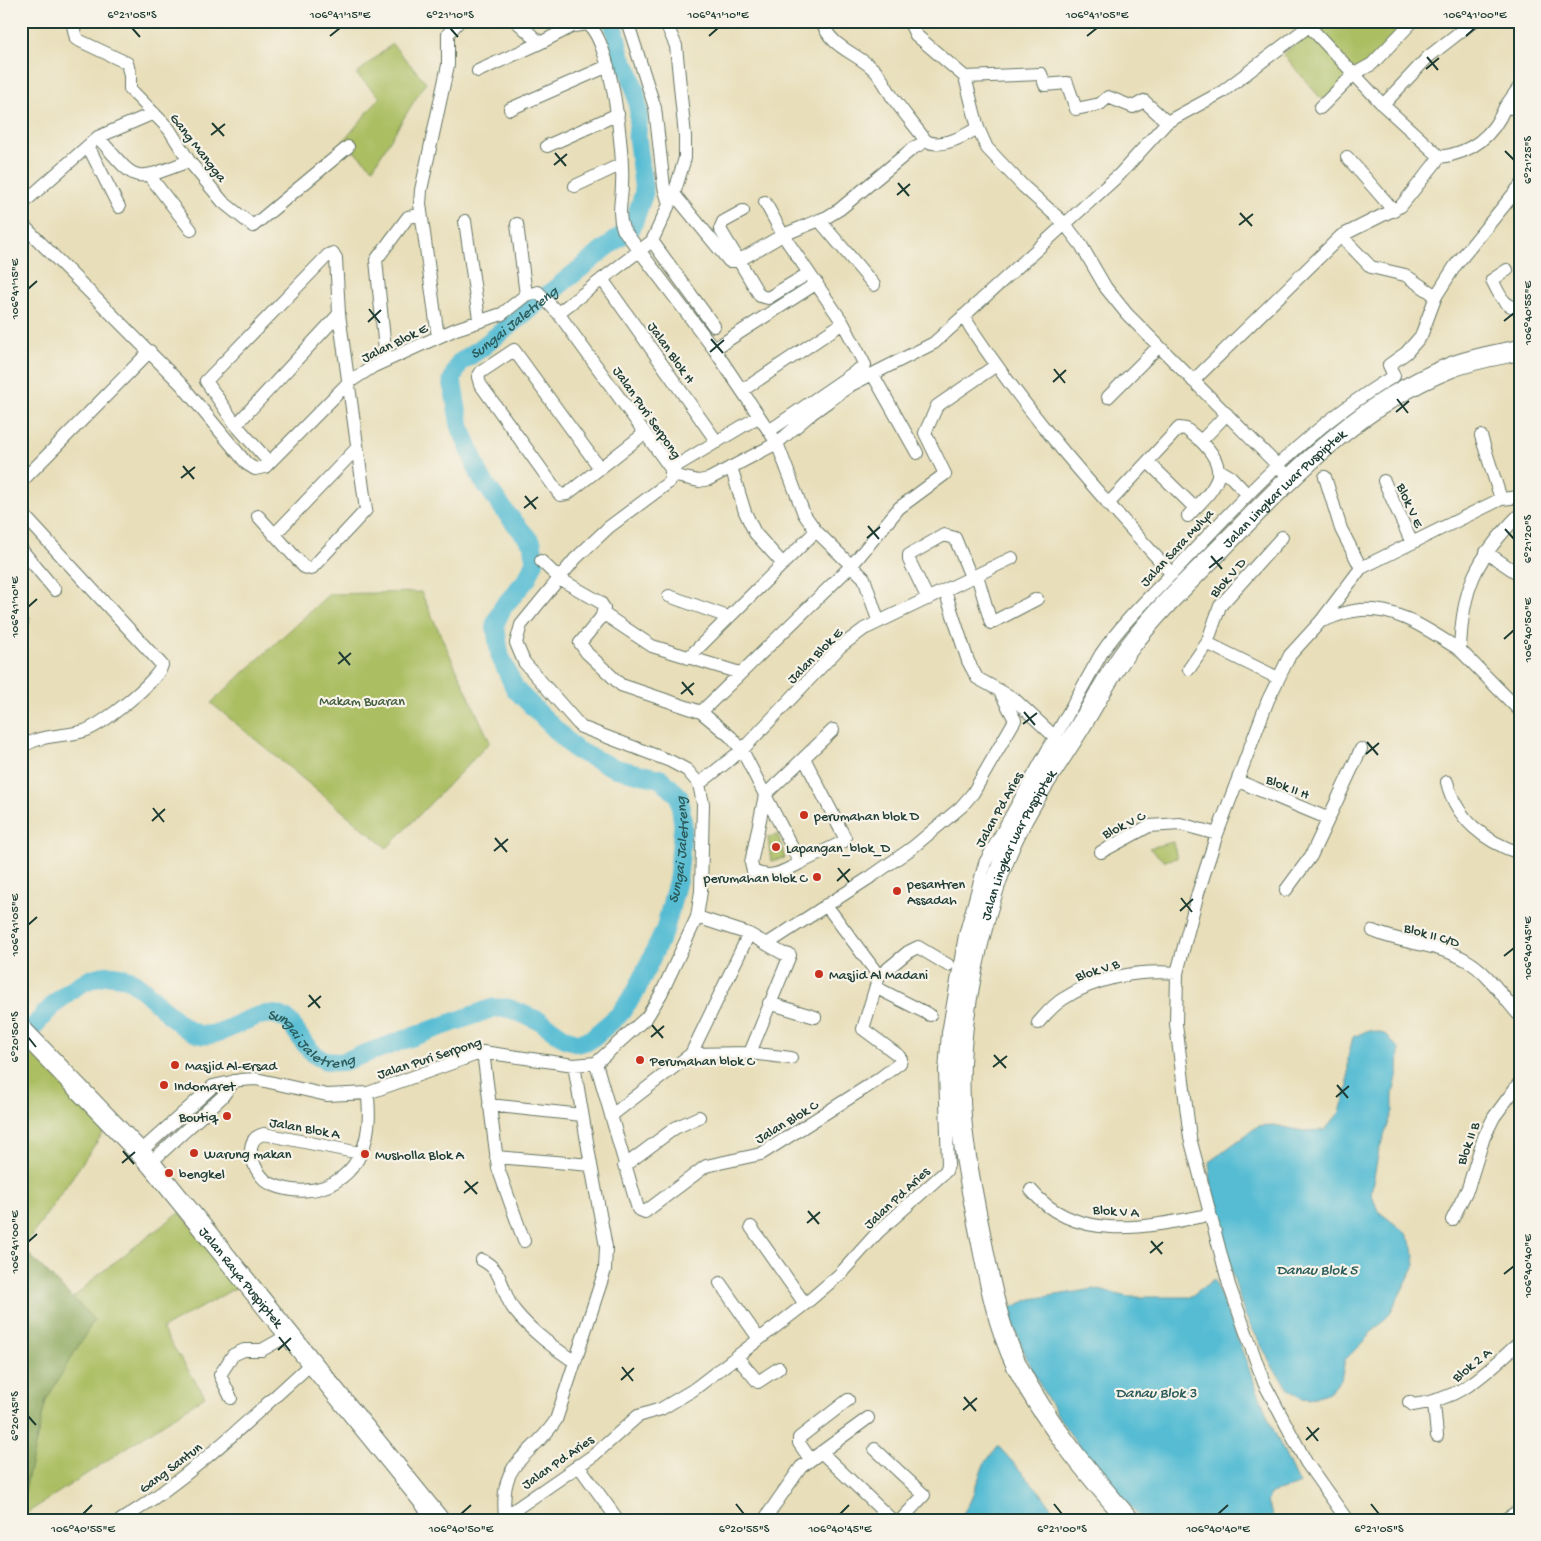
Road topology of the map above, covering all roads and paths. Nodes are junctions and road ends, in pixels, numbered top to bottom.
1 (72, 21) edge
2 (459, 21) edge
3 (516, 21) edge
4 (627, 21) edge
5 (665, 21) edge
6 (822, 21) edge
7 (908, 21) edge
8 (1413, 21) edge
9 (1474, 21) edge
10 (540, 43) junction
11 (608, 66) junction
12 (478, 71) dead end
13 (1354, 74) junction
14 (965, 78) junction
15 (1520, 86) edge
16 (1383, 105) junction
17 (1506, 107) junction
18 (1320, 108) dead end
19 (510, 109) dead end
20 (1520, 109) edge
21 (154, 113) junction
22 (618, 114) junction
23 (1167, 122) junction
24 (978, 128) junction
25 (98, 137) junction
26 (926, 142) junction
27 (88, 146) junction
28 (547, 146) dead end
29 (348, 147) dead end
30 (1347, 157) dead end
31 (1440, 157) junction
32 (189, 161) junction
33 (622, 164) junction
34 (149, 176) junction
35 (574, 186) dead end
36 (1520, 186) edge
37 (672, 199) junction
38 (765, 202) dead end
39 (21, 206) edge
40 (119, 208) dead end
41 (743, 211) dead end
42 (1394, 212) junction
43 (420, 215) junction
44 (819, 220) junction
45 (465, 221) dead end
46 (21, 223) edge
47 (1064, 223) junction
48 (517, 224) dead end
49 (192, 230) dead end
50 (1341, 236) junction
51 (779, 237) junction
52 (652, 241) junction
53 (637, 248) junction
54 (738, 261) junction
55 (1506, 270) dead end
56 (813, 278) junction
57 (602, 279) junction
58 (874, 285) dead end
59 (526, 295) junction
60 (1436, 296) junction
61 (1520, 307) edge
62 (556, 310) junction
63 (339, 314) junction
64 (963, 316) junction
65 (480, 319) junction
66 (843, 323) junction
67 (714, 326) dead end
68 (438, 337) junction
69 (1158, 347) junction
70 (714, 349) junction
71 (1520, 350) edge
72 (150, 351) junction
73 (386, 360) junction
74 (995, 366) junction
75 (873, 375) junction
76 (1193, 380) junction
77 (348, 383) junction
78 (743, 390) junction
79 (1108, 396) dead end
80 (1227, 414) junction
81 (758, 417) junction
82 (236, 425) junction
83 (769, 431) junction
84 (645, 433) junction
85 (1481, 436) dead end
86 (1201, 441) junction
87 (717, 442) junction
88 (777, 442) junction
89 (357, 448) junction
90 (917, 453) dead end
91 (1148, 462) junction
92 (264, 465) junction
93 (599, 467) junction
94 (731, 467) junction
95 (1219, 470) junction
96 (1283, 471) junction
97 (671, 472) junction
98 (1325, 477) dead end
99 (1384, 481) dead end
100 (21, 482) edge
101 (1246, 494) junction
102 (1520, 497) edge
103 (1501, 499) junction
104 (1108, 504) junction
105 (21, 512) edge
106 (1520, 514) edge
107 (258, 516) dead end
108 (816, 531) junction
109 (274, 535) junction
110 (1282, 537) dead end
111 (1412, 541) junction
112 (21, 549) edge
113 (1486, 552) junction
114 (1012, 558) dead end
115 (541, 561) dead end
116 (783, 564) junction
117 (852, 565) junction
118 (1361, 568) junction
119 (1172, 574) junction
120 (1520, 575) edge
121 (974, 576) junction
122 (560, 579) junction
123 (56, 590) dead end
124 (945, 591) junction
125 (669, 596) dead end
126 (928, 599) junction
127 (1037, 599) dead end
128 (602, 615) junction
129 (728, 617) junction
130 (878, 620) junction
131 (1321, 621) junction
132 (1207, 643) junction
133 (1460, 650) junction
134 (1101, 654) joint
135 (688, 658) junction
136 (1189, 669) dead end
137 (740, 673) junction
138 (1278, 678) junction
139 (999, 690) junction
140 (1520, 711) edge
141 (701, 712) junction
142 (833, 730) dead end
143 (1056, 738) junction
144 (21, 748) edge
145 (1361, 749) dead end
146 (742, 750) junction
147 (804, 758) junction
148 (1238, 782) junction
149 (1447, 782) dead end
150 (699, 784) junction
151 (765, 795) junction
152 (1327, 818) junction
153 (1217, 834) junction
154 (1101, 852) dead end
155 (1520, 853) edge
156 (800, 863) junction
157 (1286, 890) dead end
158 (826, 904) junction
159 (698, 917) junction
160 (1373, 931) dead end
161 (749, 934) junction
162 (767, 944) junction
163 (948, 965) dead end
164 (1177, 973) junction
165 (878, 982) junction
166 (769, 1003) junction
167 (930, 1015) dead end
168 (1520, 1016) edge
169 (814, 1017) dead end
170 (1038, 1023) dead end
171 (28, 1036) edge
172 (483, 1052) junction
173 (750, 1053) junction
174 (691, 1054) junction
175 (791, 1058) dead end
176 (596, 1063) junction
177 (574, 1065) junction
178 (234, 1081) junction
179 (1520, 1082) edge
180 (368, 1092) junction
181 (489, 1105) junction
182 (582, 1115) junction
183 (612, 1115) junction
184 (699, 1117) dead end
185 (360, 1153) junction
186 (496, 1157) junction
187 (145, 1158) junction
188 (591, 1165) junction
189 (624, 1166) junction
190 (1031, 1190) dead end
191 (1208, 1215) junction
192 (1452, 1220) dead end
193 (751, 1227) dead end
194 (524, 1241) dead end
195 (482, 1260) dead end
196 (720, 1282) dead end
197 (805, 1304) junction
198 (290, 1334) junction
199 (758, 1339) junction
200 (1520, 1342) edge
201 (736, 1356) junction
202 (313, 1362) junction
203 (575, 1362) junction
204 (779, 1368) dead end
205 (231, 1398) dead end
206 (848, 1400) dead end
207 (1409, 1402) dead end
208 (1434, 1403) junction
209 (868, 1418) dead end
210 (1437, 1436) dead end
211 (875, 1449) dead end
212 (816, 1455) junction
213 (578, 1466) junction
214 (1520, 1510) edge
215 (503, 1518) edge
216 (121, 1520) edge
217 (439, 1520) edge
218 (618, 1520) edge
219 (764, 1520) edge
220 (892, 1520) edge
221 (901, 1520) edge
222 (1128, 1520) edge
223 (1346, 1520) edge
224 (1504, 1520) edge

1 - 21 street, Gang Mangga
2 - 43 street
3 - 10 street
4 - 37 street
5 - 37 street
6 - 26 street
7 - 14 street
8 - 13 street
9 - 16 street
10 - 11 street
10 - 12 street
11 - 19 street
11 - 22 street
13 - 16 street
13 - 18 street
13 - 23 street
14 - 23 street
14 - 24 street
15 - 17 street
16 - 31 street
17 - 20 street
17 - 31 street
21 - 25 street
21 - 32 street, Gang Mangga
22 - 28 street
22 - 33 street
23 - 47 street
24 - 26 street
24 - 47 street
25 - 27 street
25 - 34 street
26 - 44 street
27 - 39 street
27 - 40 street
29 - 32 street, Gang Mangga
30 - 42 street
31 - 42 street
32 - 34 street
33 - 35 street
33 - 53 street
34 - 49 street
36 - 60 street
37 - 52 street
37 - 54 street
38 - 51 street
41 - 54 street
42 - 50 street
43 - 68 street
43 - 73 street
44 - 51 street
44 - 58 street
45 - 65 street
46 - 72 street
47 - 64 street
47 - 69 street
48 - 59 street
50 - 60 street
50 - 76 street
51 - 54 street
51 - 56 street
52 - 53 street
52 - 67 street
53 - 57 street
53 - 70 street
54 - 56 street
55 - 61 street
56 - 66 street
56 - 70 street
57 - 62 street
57 - 87 street, Jalan Blok H
59 - 62 street, Jalan Blok E
59 - 65 street, Jalan Blok E
60 - 96 street, Jalan Sara Mulya
62 - 84 street, Jalan Puri Serpong
63 - 77 street
63 - 82 street
63 - 82 street
64 - 74 street
64 - 75 street
65 - 68 street, Jalan Blok E
66 - 78 street
66 - 83 street
68 - 73 street, Jalan Blok E
69 - 76 street
69 - 79 street
70 - 78 street
71 - 96 main road, Jalan Lingkar Luar Puspiptek
72 - 92 street
72 - 100 street
73 - 77 street, Jalan Blok E
74 - 104 street
74 - 117 street
75 - 88 street
75 - 90 street
76 - 80 street
77 - 89 street
77 - 92 street, Jalan Blok E
78 - 81 street
80 - 86 street
80 - 96 street
81 - 83 street
81 - 87 street
82 - 92 street
83 - 88 street
84 - 93 street
84 - 97 street, Jalan Puri Serpong
85 - 103 street
86 - 91 street
86 - 95 street
87 - 97 street
88 - 94 street
88 - 108 street
89 - 109 street
89 - 109 street
91 - 95 street
91 - 104 street
93 - 93 street
94 - 97 street
94 - 116 street
95 - 101 street
96 - 101 street, Jalan Sara Mulya
96 - 222 main road, Jalan Lingkar Luar Puspiptek
97 - 122 street, Jalan Puri Serpong
98 - 118 street
99 - 111 street, Blok V E
101 - 119 street, Jalan Sara Mulya
102 - 103 street
103 - 111 street
104 - 119 street
105 - 144 street
106 - 113 street
107 - 109 street
108 - 116 street
108 - 117 street
110 - 132 street, Blok V D
111 - 118 street
112 - 123 street
113 - 120 street
113 - 133 street
114 - 121 street, Jalan Blok E
115 - 122 street
116 - 129 street
117 - 130 street
117 - 137 street
118 - 131 street
119 - 134 street, Jalan Sara Mulya
121 - 124 street, Jalan Blok E
121 - 126 street
121 - 127 street
122 - 128 street
122 - 150 street, Jalan Puri Serpong
124 - 126 street, Jalan Blok E
124 - 139 street
125 - 129 street
126 - 130 street, Jalan Blok E
128 - 135 street
128 - 141 street
129 - 135 street
130 - 146 street, Jalan Blok E
131 - 133 street
131 - 138 street
132 - 136 street, Blok V D
132 - 138 street
133 - 140 street
134 - 143 street, Jalan Pd Aries
135 - 137 street
137 - 141 street
138 - 148 street
139 - 143 street
139 - 158 street
141 - 146 street
142 - 147 street
143 - 197 street, Jalan Pd Aries
145 - 152 street
146 - 150 street, Jalan Blok E
146 - 151 street
147 - 151 street
147 - 156 street
148 - 152 street, Blok II H
148 - 153 street
149 - 155 street
150 - 159 street
151 - 156 street
151 - 156 street
152 - 157 street
153 - 154 street, Blok V C
153 - 164 street
158 - 162 street
158 - 165 street
159 - 161 street
159 - 176 street
160 - 168 street, Blok II C/D
161 - 162 street
161 - 174 street
162 - 166 street
163 - 165 street
164 - 170 street, Blok V B
164 - 191 street
165 - 167 street
165 - 189 street, Jalan Blok C
166 - 169 street
166 - 173 street
171 - 187 main road, Jalan Raya Puspiptek
172 - 177 street, Jalan Puri Serpong
172 - 180 street, Jalan Puri Serpong
172 - 181 street
173 - 174 street
173 - 175 street
174 - 183 street
176 - 177 street, Jalan Puri Serpong
176 - 183 street, Jalan Blok C
177 - 182 street
178 - 180 street, Jalan Puri Serpong
178 - 187 street
178 - 187 street, Jalan Puri Serpong
179 - 192 street, Blok II B
180 - 185 street, Jalan Blok A
181 - 182 street
181 - 186 street
182 - 188 street
183 - 189 street, Jalan Blok C
184 - 189 street
185 - 185 street, Jalan Blok A
186 - 188 street
186 - 194 street
187 - 198 main road, Jalan Raya Puspiptek
188 - 203 street
190 - 191 street, Blok V A
191 - 223 street
193 - 197 street
195 - 203 street
196 - 199 street
197 - 199 street, Jalan Pd Aries
198 - 202 main road, Jalan Raya Puspiptek
198 - 205 street
199 - 201 street, Jalan Pd Aries
200 - 208 street, Blok 2 A
201 - 204 street
201 - 213 street, Jalan Pd Aries
202 - 216 street, Gang Santun
202 - 217 main road, Jalan Raya Puspiptek
203 - 215 street
206 - 212 street
207 - 208 street, Blok 2 A
208 - 210 street
209 - 212 street
211 - 221 street
212 - 219 street
212 - 220 street
213 - 215 street, Jalan Pd Aries
213 - 218 street
214 - 224 street

